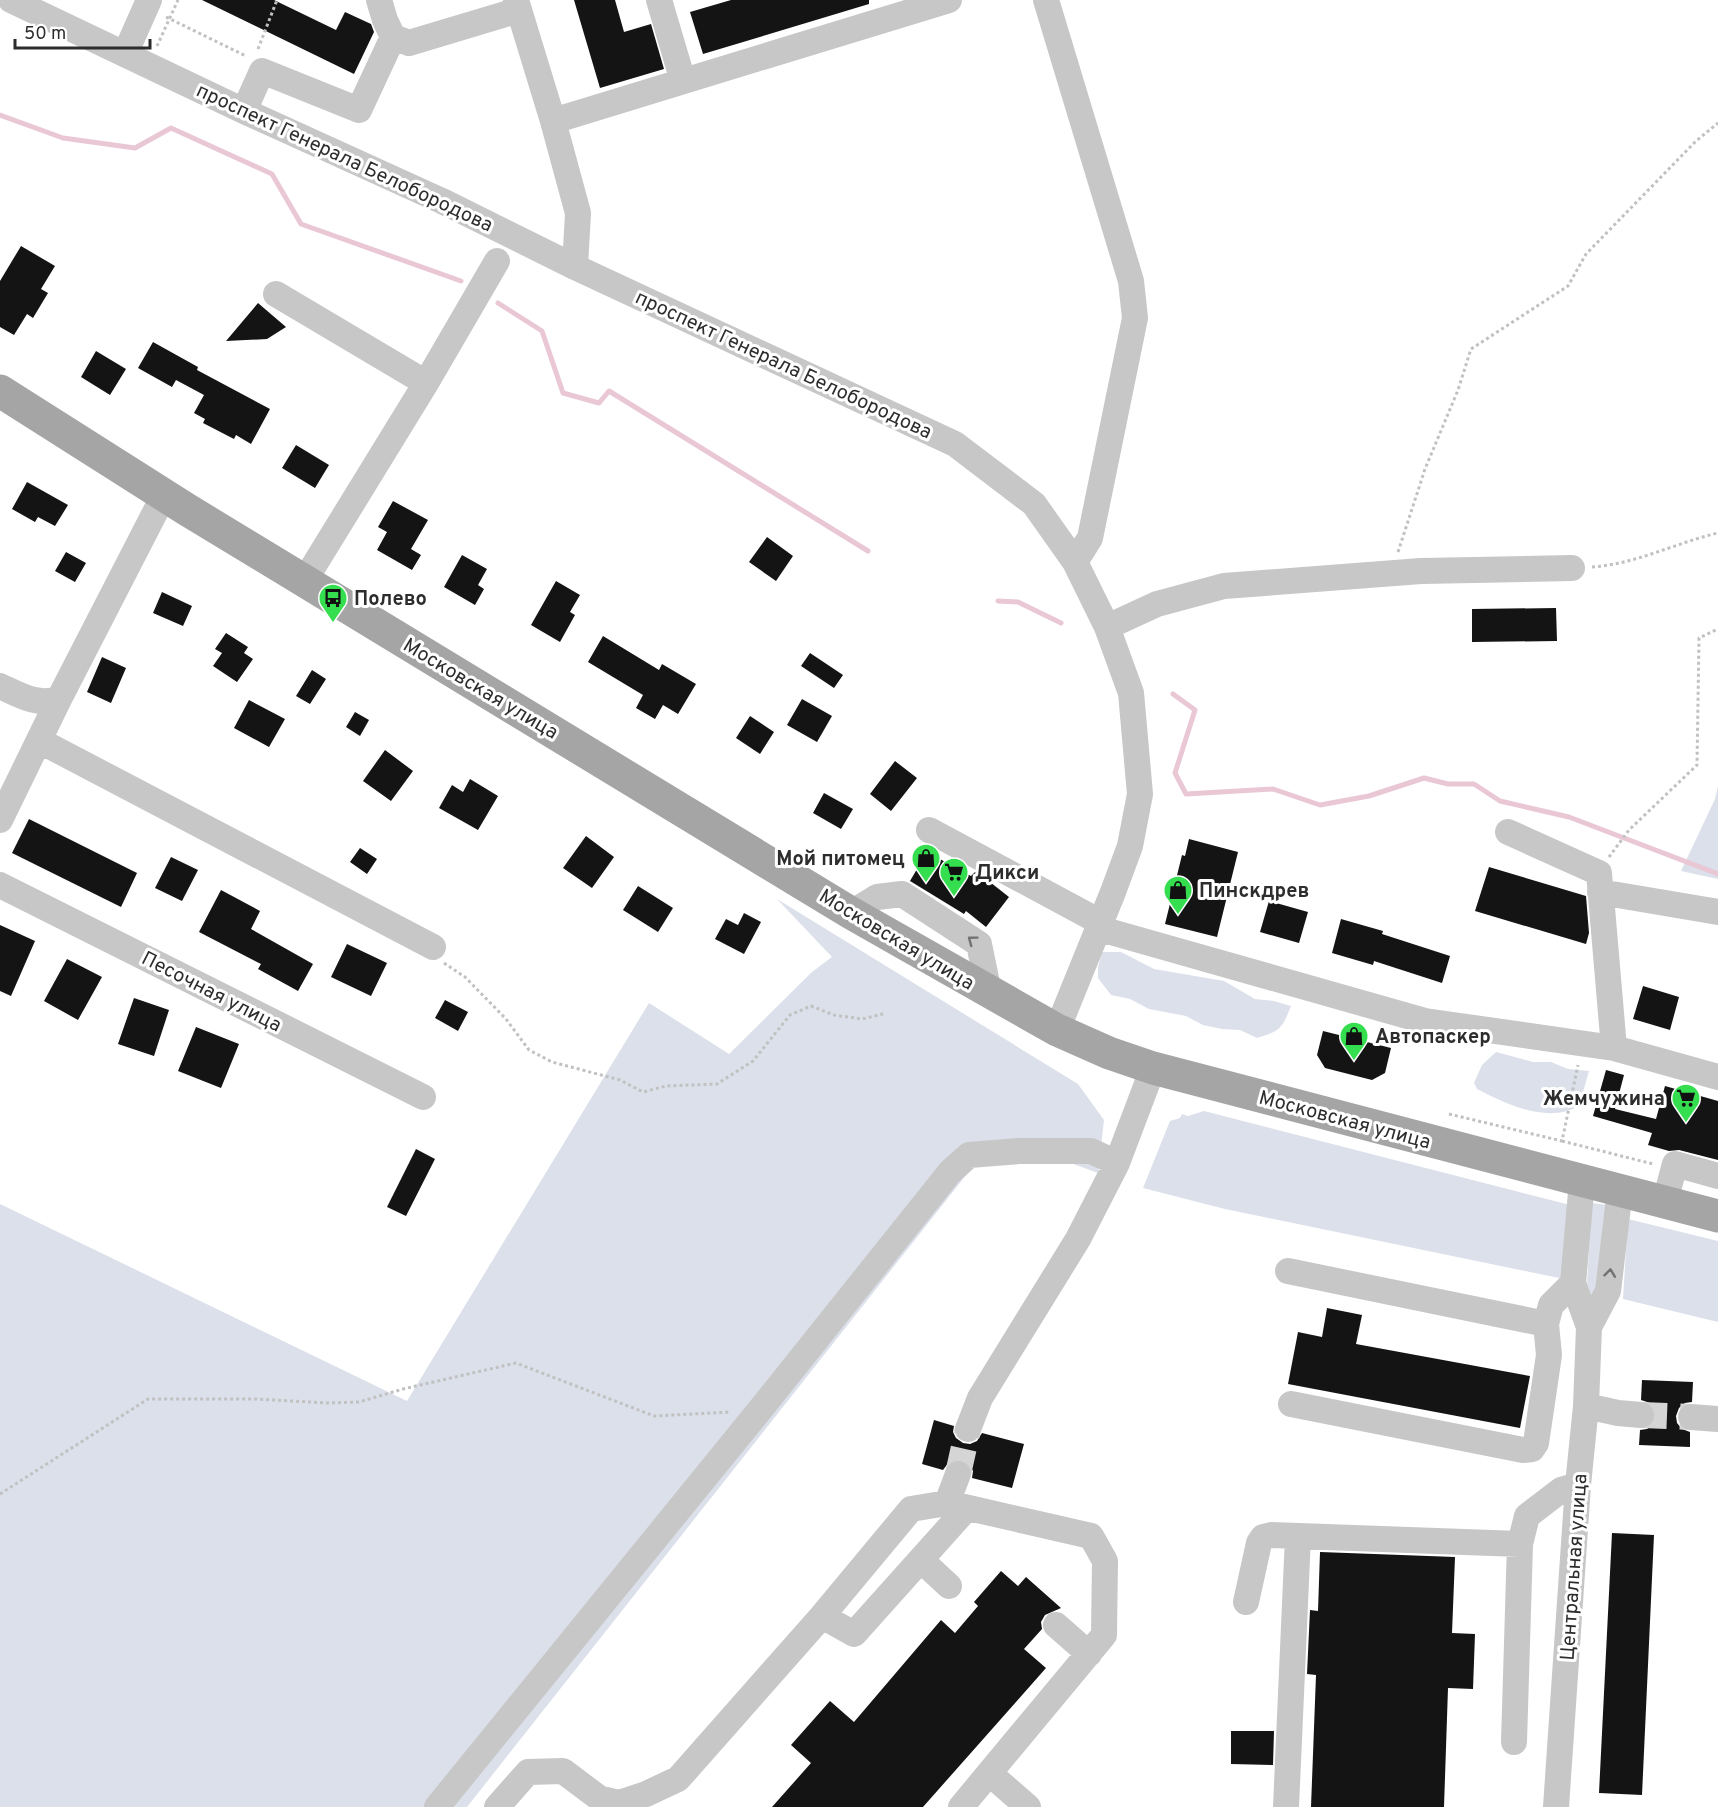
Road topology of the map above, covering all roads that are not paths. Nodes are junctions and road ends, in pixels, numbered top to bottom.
1 (11, 0) edge
2 (379, 0) edge
3 (659, 0) edge
4 (1046, 0) edge
5 (934, 2) edge
6 (148, 4) edge
7 (517, 5) edge
8 (393, 37) junction
9 (125, 54) junction
10 (683, 81) junction
11 (244, 111) junction
12 (554, 120) junction
13 (497, 261) dead end
14 (575, 267) junction
15 (276, 294) dead end
16 (426, 383) junction
17 (0, 391) edge
18 (164, 495) junction
19 (1075, 561) junction
20 (1572, 568) road end
21 (305, 580) junction
22 (1107, 627) junction
23 (0, 686) edge
24 (59, 699) junction
25 (40, 741) junction
26 (0, 820) edge
27 (929, 830) dead end
28 (1508, 832) dead end
29 (0, 885) edge
30 (1600, 892) junction
31 (1718, 912) edge
32 (1099, 925) junction
33 (433, 947) road end
34 (1057, 1030) junction
35 (1614, 1048) junction
36 (1153, 1068) junction
37 (1718, 1077) edge
38 (423, 1097) dead end
39 (1117, 1163) junction
40 (1718, 1176) edge
41 (1582, 1181) junction
42 (1620, 1190) junction
43 (1665, 1201) junction
44 (1718, 1216) edge
45 (1287, 1271) dead end
46 (1574, 1283) junction
47 (1546, 1324) junction
48 (1589, 1327) junction
49 (1291, 1404) dead end
50 (1586, 1406) junction
51 (1641, 1415) tunnel mouth
52 (1691, 1417) tunnel mouth
53 (1718, 1419) edge
54 (968, 1430) tunnel mouth
55 (958, 1474) tunnel mouth
56 (1578, 1485) junction
57 (956, 1506) junction
58 (1298, 1536) junction
59 (1520, 1544) junction
60 (921, 1560) junction
61 (949, 1586) dead end
62 (1246, 1602) dead end
63 (822, 1616) junction
64 (1056, 1625) dead end
65 (1089, 1654) junction
66 (1514, 1742) dead end
67 (989, 1773) junction
68 (437, 1807) edge
69 (497, 1807) edge
70 (962, 1807) edge
71 (1028, 1807) edge
72 (1286, 1807) edge
73 (1556, 1807) edge

1 - 9 street, проспект Генерала Белобородова
2 - 8 street
3 - 10 street
4 - 19 street
5 - 10 street
6 - 9 street
7 - 8 street
7 - 12 street
8 - 11 street
9 - 11 street, проспект Генерала Белобородова
10 - 12 street
11 - 14 street, проспект Генерала Белобородова
12 - 14 street
13 - 16 street
14 - 19 street, проспект Генерала Белобородова
15 - 16 street
16 - 21 street
17 - 18 main road, Московская улица
18 - 21 main road, Московская улица
18 - 24 street
19 - 22 street, проспект Генерала Белобородова
20 - 22 street
21 - 34 main road, Московская улица
22 - 32 street, проспект Генерала Белобородова
23 - 24 street
24 - 25 street
25 - 26 street
25 - 33 street
27 - 32 street
28 - 30 street
29 - 38 street, Песочная улица
30 - 31 street
30 - 35 street
32 - 34 street, проспект Генерала Белобородова
32 - 35 street
34 - 36 main road, Московская улица
35 - 37 street
36 - 39 street
36 - 41 main road, Московская улица
39 - 54 street
39 - 68 street
40 - 43 street
41 - 42 main road, Московская улица
41 - 46 street
42 - 43 main road, Московская улица
48 -> 42 street
43 - 44 main road, Московская улица
45 - 47 street
46 - 47 street
46 - 48 street
47 - 49 street
48 - 50 street, Центральная улица
50 - 51 street
50 - 56 street, Центральная улица
52 - 53 street
55 - 57 street
56 - 59 street
56 - 73 street, Центральная улица
57 - 60 street
57 - 63 street
57 - 65 street
58 - 59 street
58 - 62 street
58 - 72 street
59 - 66 street
60 - 61 street
60 - 63 street
63 - 69 street
64 - 65 street
65 - 67 street
67 - 70 street
67 - 71 street

